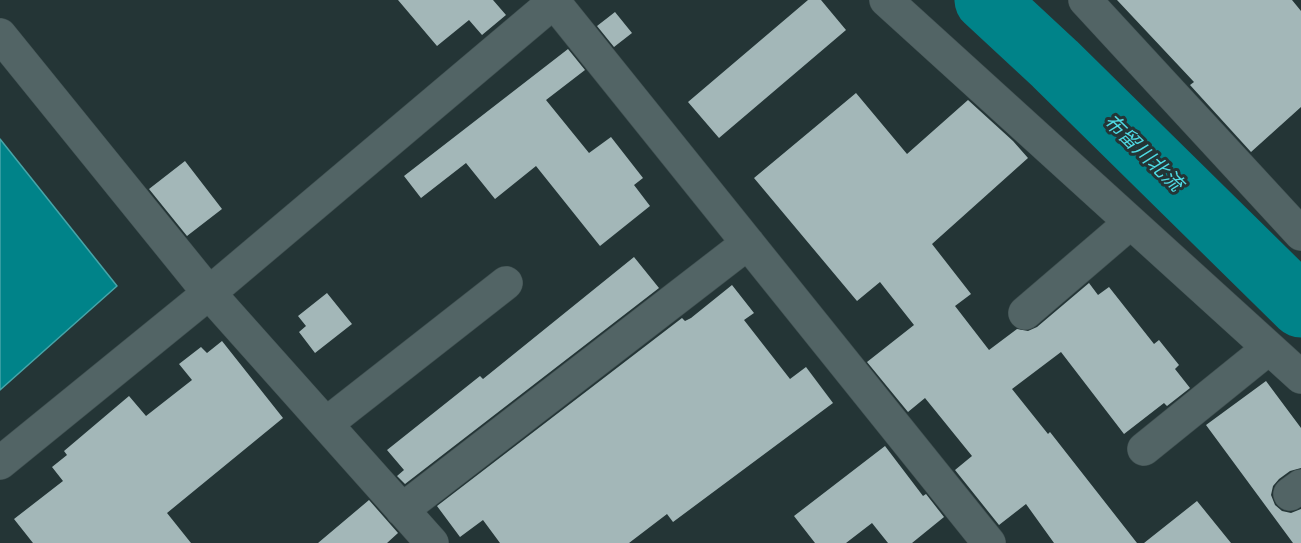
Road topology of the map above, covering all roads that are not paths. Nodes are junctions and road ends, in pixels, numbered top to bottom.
1 (886, 0) edge
2 (1085, 0) edge
3 (555, 1) edge
4 (0, 35) edge
5 (1130, 224) junction
6 (1301, 234) edge
7 (748, 243) junction
8 (506, 283) dead end
9 (209, 293) junction
10 (1024, 313) dead end
11 (1269, 348) junction
12 (1301, 377) edge
13 (326, 424) junction
14 (1143, 449) dead end
15 (0, 463) edge
16 (402, 510) junction
17 (980, 540) edge
18 (432, 543) edge

1 - 5 street
2 - 6 street
3 - 7 street
3 - 9 street
4 - 9 street
5 - 10 street
5 - 11 street
7 - 16 street
7 - 17 street
8 - 13 street
9 - 13 street
9 - 15 street
11 - 12 street
11 - 14 street
13 - 16 street
16 - 18 street

